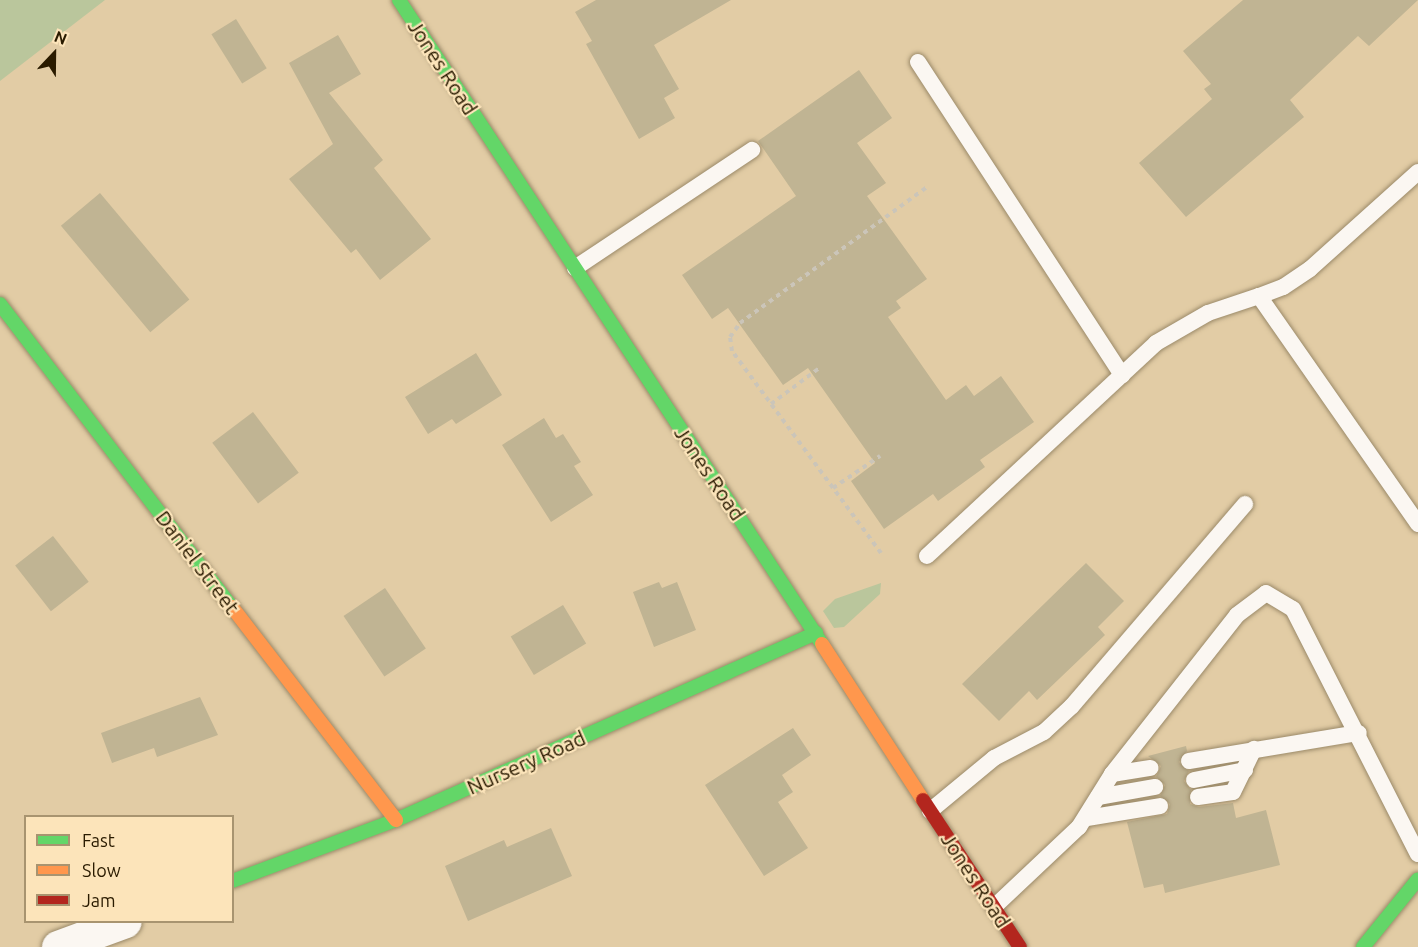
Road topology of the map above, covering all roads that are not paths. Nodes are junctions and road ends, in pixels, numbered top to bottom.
1 (399, 0) edge
2 (918, 62) dead end
3 (752, 150) dead end
4 (1418, 172) edge
5 (575, 268) junction
6 (1259, 296) junction
7 (0, 304) edge
8 (1122, 375) junction
9 (1245, 504) dead end
10 (1418, 524) edge
11 (927, 556) dead end
12 (816, 633) junction
13 (1357, 730) junction
14 (1254, 749) junction
15 (1189, 761) dead end
16 (1151, 768) dead end
17 (1245, 770) junction
18 (1112, 774) junction
19 (1194, 780) dead end
20 (1155, 787) dead end
21 (1098, 797) junction
22 (1198, 797) dead end
23 (1160, 806) dead end
24 (930, 811) junction
25 (1087, 818) junction
26 (396, 820) junction
27 (1418, 854) edge
28 (1418, 879) edge
29 (234, 880) edge
30 (994, 907) junction
31 (121, 923) edge
32 (58, 947) edge
33 (1020, 947) edge
34 (1363, 947) edge

1 - 5 street, Jones Road
2 - 8 lane
3 - 5 lane
4 - 6 lane
5 - 12 street, Jones Road
6 - 8 lane
6 - 10 lane
7 - 26 street, Daniel Street
8 - 11 lane
9 - 24 lane
12 - 24 street, Jones Road
12 - 26 street, Nursery Road
13 - 14 lane
13 - 18 lane
13 - 27 lane
14 - 15 lane
14 - 17 lane
16 - 18 lane
17 - 19 lane
17 - 22 lane
18 - 21 lane
20 - 21 lane
21 - 25 lane
23 - 25 lane
24 - 30 street, Jones Road
25 - 30 lane
26 - 29 street, Nursery Road
28 - 34 street
30 - 33 street, Jones Road
31 - 32 street

